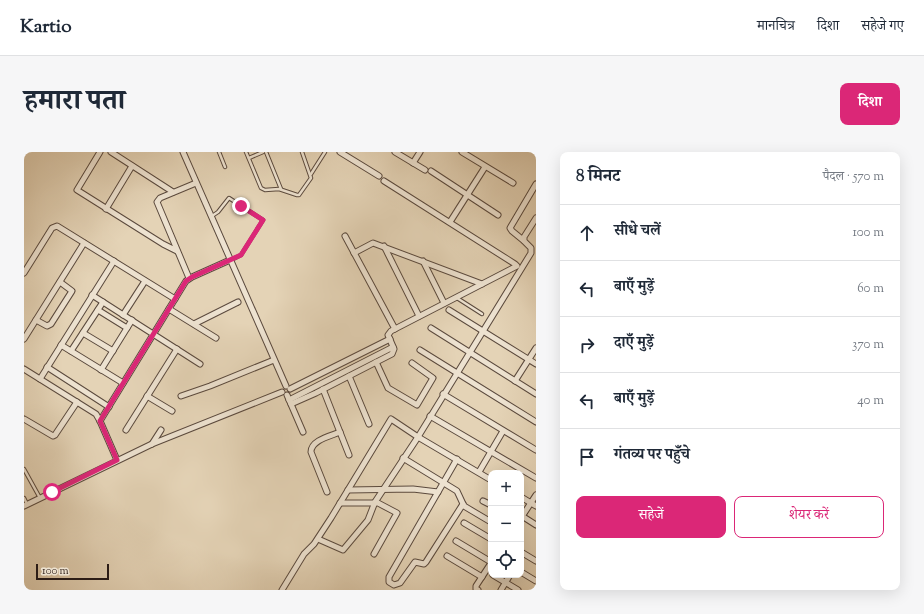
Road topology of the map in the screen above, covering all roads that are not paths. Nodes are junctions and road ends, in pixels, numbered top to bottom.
1 (100, 152) edge
2 (111, 152) edge
3 (183, 152) edge
4 (219, 152) edge
5 (246, 152) edge
6 (264, 152) edge
7 (302, 152) edge
8 (325, 152) edge
9 (340, 152) edge
10 (394, 152) edge
11 (420, 152) edge
12 (462, 152) edge
13 (249, 158) junction
14 (413, 163) junction
15 (132, 166) junction
16 (225, 166) dead end
17 (485, 167) junction
18 (425, 170) dead end
19 (431, 171) dead end
20 (311, 175) junction
21 (379, 176) dead end
22 (384, 181) dead end
23 (196, 183) junction
24 (513, 183) dead end
25 (536, 184) edge
26 (282, 189) junction
27 (173, 192) junction
28 (468, 194) junction
29 (106, 209) junction
30 (498, 214) dead end
31 (211, 216) junction
32 (536, 218) edge
33 (450, 222) junction
34 (345, 236) dead end
35 (523, 240) junction
36 (84, 243) junction
37 (384, 246) junction
38 (177, 251) junction
39 (354, 253) junction
40 (230, 260) junction
41 (114, 261) junction
42 (424, 261) junction
43 (24, 273) edge
44 (189, 278) junction
45 (145, 281) junction
46 (60, 282) junction
47 (482, 284) junction
48 (92, 295) junction
49 (455, 297) junction
50 (175, 299) junction
51 (103, 302) junction
52 (238, 302) dead end
53 (444, 303) junction
54 (169, 309) junction
55 (98, 310) junction
56 (449, 310) dead end
57 (482, 314) dead end
58 (124, 315) junction
59 (419, 316) junction
60 (36, 320) junction
61 (132, 320) junction
62 (194, 324) junction
63 (127, 328) junction
64 (431, 328) dead end
65 (395, 329) junction
66 (483, 331) junction
67 (83, 332) junction
68 (154, 335) junction
69 (216, 338) dead end
70 (24, 339) edge
71 (390, 339) junction
72 (61, 345) junction
73 (393, 347) junction
74 (536, 348) edge
75 (177, 349) junction
76 (420, 350) dead end
77 (71, 351) junction
78 (113, 351) junction
79 (470, 353) junction
80 (274, 360) junction
81 (529, 360) junction
82 (376, 362) junction
83 (412, 363) dead end
84 (200, 364) dead end
85 (536, 364) edge
86 (48, 367) junction
87 (24, 369) edge
88 (101, 370) junction
89 (457, 373) junction
90 (348, 376) junction
91 (40, 379) junction
92 (515, 381) junction
93 (123, 383) junction
94 (288, 387) junction
95 (323, 389) junction
96 (443, 394) junction
97 (536, 394) edge
98 (147, 396) junction
99 (181, 396) dead end
100 (287, 398) junction
101 (76, 402) junction
102 (109, 407) junction
103 (172, 411) dead end
104 (430, 416) junction
105 (24, 418) edge
106 (100, 421) junction
107 (536, 422) edge
108 (369, 424) dead end
109 (126, 430) dead end
110 (161, 430) dead end
111 (503, 431) junction
112 (303, 432) dead end
113 (340, 432) junction
114 (418, 437) junction
115 (152, 444) junction
116 (536, 450) edge
117 (491, 452) junction
118 (350, 455) dead end
119 (403, 458) junction
120 (457, 459) junction
121 (117, 460) junction
122 (24, 469) edge
123 (479, 472) junction
124 (25, 474) edge
125 (488, 478) edge
126 (536, 478) edge
127 (444, 482) junction
128 (348, 490) junction
129 (383, 490) junction
130 (327, 492) dead end
131 (438, 492) junction
132 (536, 495) edge
133 (24, 498) edge
134 (40, 498) junction
135 (524, 499) edge
136 (483, 501) dead end
137 (340, 502) junction
138 (375, 502) junction
139 (531, 503) junction
140 (463, 504) junction
141 (488, 504) edge
142 (26, 505) edge
143 (536, 506) edge
144 (524, 514) edge
145 (524, 518) edge
146 (488, 520) edge
147 (464, 523) dead end
148 (536, 524) edge
149 (488, 537) edge
150 (318, 539) junction
151 (456, 541) dead end
152 (374, 554) dead end
153 (524, 554) edge
154 (447, 556) dead end
155 (488, 561) edge
156 (536, 561) edge
157 (488, 574) edge
158 (524, 574) edge
159 (482, 577) junction
160 (499, 578) edge
161 (508, 578) edge
162 (536, 581) edge
163 (506, 582) junction
164 (282, 590) edge
165 (478, 590) edge
166 (501, 590) edge
167 (518, 590) edge

1 - 29 street
2 - 15 street
3 - 23 street
4 - 16 lane
5 - 13 lane
6 - 13 lane
6 - 26 lane
7 - 20 lane
8 - 20 lane
9 - 21 street
10 - 14 street
11 - 14 street
12 - 17 street
13 - 26 lane
14 - 18 street
15 - 27 street
15 - 29 street
17 - 24 street
17 - 28 street
19 - 28 street
20 - 26 lane
22 - 33 street
23 - 27 street
23 - 31 street
25 - 35 street
27 - 38 street
28 - 30 street
28 - 33 street
29 - 38 street
31 - 40 street
31 - 40 lane
32 - 35 street
33 - 47 street
34 - 39 street
35 - 66 street
36 - 41 street
36 - 43 street
36 - 46 street
37 - 39 street
37 - 42 street
37 - 59 street
38 - 44 street
39 - 65 street
40 - 44 street
40 - 80 street
41 - 45 street
41 - 48 street
42 - 47 street
42 - 53 street
44 - 50 street
45 - 50 street
45 - 58 street
46 - 60 street
46 - 60 street
47 - 49 street
48 - 51 street
48 - 72 street
49 - 53 street
49 - 57 lane
50 - 54 street
51 - 55 street
51 - 58 street
52 - 62 street
53 - 59 street
54 - 62 street
54 - 68 street
55 - 63 street
55 - 67 street
56 - 66 street
58 - 61 street
59 - 65 street
60 - 70 street
61 - 63 street
61 - 68 street
62 - 69 street
63 - 78 street
64 - 79 street
65 - 71 street
66 - 79 street
66 - 81 street
67 - 77 street
67 - 78 street
68 - 75 street
68 - 93 street
71 - 73 street
71 - 94 street
72 - 77 street
72 - 86 street
73 - 82 street
73 - 100 street
74 - 81 street
75 - 84 street
75 - 98 street
76 - 89 street
77 - 88 street
78 - 88 street
79 - 89 street
79 - 92 street
80 - 94 street
80 - 99 street
81 - 85 street
81 - 92 street
82 - 83 street
82 - 90 street
86 - 91 street
86 - 102 street
87 - 91 street
88 - 93 street
89 - 96 street
89 - 107 street
90 - 95 street
90 - 108 street
91 - 101 street
92 - 97 street
93 - 102 street
94 - 100 street
95 - 100 street
95 - 113 street
96 - 104 street
96 - 111 street
98 - 103 street
98 - 109 street
100 - 112 street
100 - 115 street
101 - 105 street
101 - 106 street
102 - 106 street
104 - 114 street
104 - 117 street
106 - 121 street
110 - 115 street
111 - 116 street
111 - 117 street
113 - 118 street
113 - 130 street
114 - 119 street
114 - 120 street
114 - 128 street
115 - 121 street
117 - 123 street
117 - 126 street
119 - 127 street
119 - 129 street
120 - 123 street
120 - 127 street
121 - 134 street
122 - 124 lane
123 - 125 street
124 - 134 lane
127 - 131 street
127 - 140 street
128 - 129 street
128 - 137 street
129 - 131 street
129 - 138 street
131 - 140 street
132 - 139 street
133 - 142 lane
134 - 142 street
135 - 139 street
136 - 141 street
137 - 138 street
137 - 150 street
138 - 150 street
138 - 152 street
139 - 143 street
139 - 144 street
140 - 146 street
145 - 148 street
147 - 149 street
150 - 164 street
151 - 155 street
153 - 156 street
154 - 159 street
157 - 159 street
158 - 162 street
159 - 165 street
160 - 163 street
161 - 163 street
163 - 166 street
163 - 167 street

